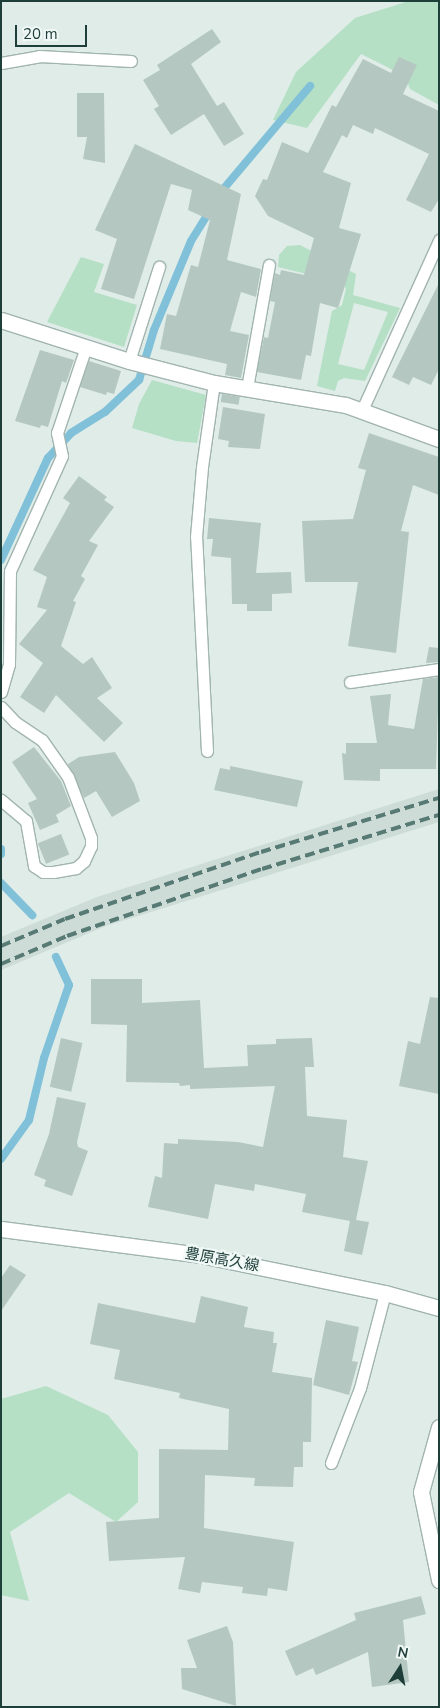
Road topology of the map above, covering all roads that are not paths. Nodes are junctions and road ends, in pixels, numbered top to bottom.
1 (131, 61) dead end
2 (1, 62) edge
3 (439, 240) edge
4 (269, 265) dead end
5 (159, 267) dead end
6 (1, 320) edge
7 (86, 347) junction
8 (130, 361) junction
9 (214, 383) junction
10 (246, 388) junction
11 (362, 410) junction
12 (439, 439) edge
13 (439, 669) edge
14 (350, 682) dead end
15 (1, 692) edge
16 (1, 707) edge
17 (207, 752) dead end
18 (1, 800) edge
19 (1, 1229) edge
20 (385, 1293) junction
21 (439, 1308) edge
22 (439, 1427) edge
23 (331, 1463) dead end
24 (439, 1580) edge

1 - 2 lane
3 - 11 lane
4 - 10 lane
5 - 8 lane
6 - 7 street
7 - 8 street
7 - 15 lane
8 - 9 street
9 - 10 street
9 - 17 lane
10 - 11 street
11 - 12 street
13 - 14 lane
16 - 18 lane
19 - 20 street, 豊原高久線
20 - 21 street, 豊原高久線
20 - 23 lane
22 - 24 street

